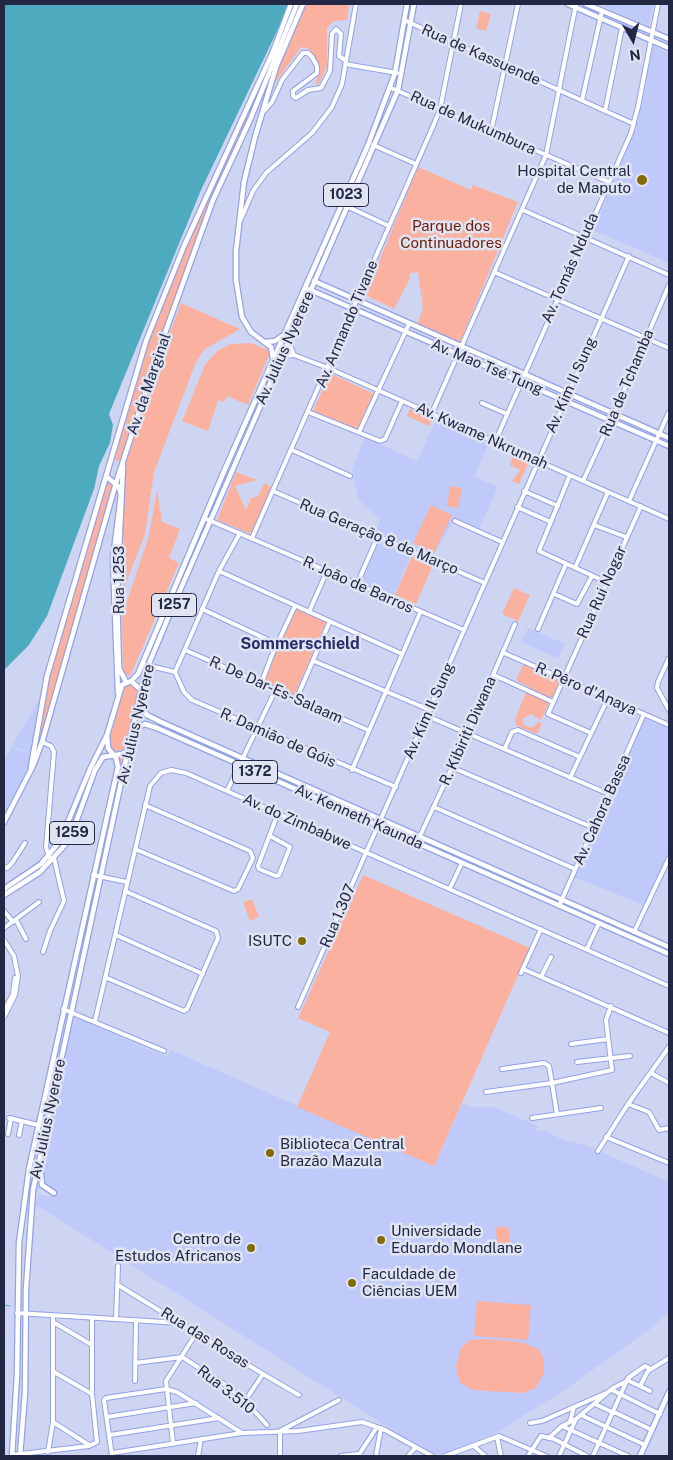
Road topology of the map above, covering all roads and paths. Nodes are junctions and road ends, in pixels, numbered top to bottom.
1 (291, 4) edge
2 (297, 4) edge
3 (303, 4) edge
4 (356, 4) edge
5 (407, 4) edge
6 (414, 4) edge
7 (461, 4) edge
8 (518, 4) edge
9 (568, 4) edge
10 (587, 4) edge
11 (658, 4) edge
12 (575, 5) edge
13 (602, 10) junction
14 (600, 18) junction
15 (404, 20) junction
16 (411, 22) junction
17 (622, 28) junction
18 (652, 32) junction
19 (650, 40) junction
20 (669, 40) edge
21 (454, 43) junction
22 (669, 48) edge
23 (345, 62) junction
24 (505, 65) junction
25 (395, 73) junction
26 (402, 74) junction
27 (391, 88) junction
28 (398, 90) junction
29 (558, 90) junction
30 (258, 99) junction
31 (266, 100) junction
32 (582, 100) junction
33 (440, 109) junction
34 (605, 110) junction
35 (262, 112) junction
36 (634, 124) junction
37 (491, 132) junction
38 (374, 145) junction
39 (546, 155) junction
40 (416, 164) junction
41 (609, 182) junction
42 (342, 204) junction
43 (348, 207) junction
44 (522, 212) junction
45 (390, 226) junction
46 (238, 231) junction
47 (584, 237) junction
48 (629, 256) junction
49 (494, 272) junction
50 (669, 275) edge
51 (308, 279) junction
52 (314, 281) junction
53 (669, 285) edge
54 (304, 288) junction
55 (310, 290) junction
56 (356, 299) junction
57 (556, 299) junction
58 (352, 307) junction
59 (601, 318) junction
60 (409, 324) junction
61 (287, 328) junction
62 (293, 331) junction
63 (405, 331) junction
64 (284, 335) junction
65 (646, 338) junction
66 (288, 341) junction
67 (265, 342) junction
68 (460, 347) junction
69 (669, 348) edge
70 (294, 355) junction
71 (457, 355) junction
72 (282, 356) junction
73 (273, 359) junction
74 (328, 368) junction
75 (269, 370) junction
76 (274, 372) junction
77 (523, 374) junction
78 (520, 381) junction
79 (378, 391) junction
80 (567, 393) junction
81 (564, 400) junction
82 (402, 401) junction
83 (482, 403) dead end
84 (308, 412) junction
85 (669, 412) edge
86 (506, 414) junction
87 (614, 414) junction
88 (431, 416) junction
89 (248, 418) junction
90 (253, 421) junction
91 (611, 421) junction
92 (359, 432) junction
93 (659, 434) junction
94 (669, 438) edge
95 (656, 440) junction
96 (495, 442) junction
97 (669, 446) edge
98 (292, 450) junction
99 (112, 460) junction
100 (538, 461) junction
101 (122, 463) junction
102 (225, 468) junction
103 (231, 472) junction
104 (570, 475) junction
105 (350, 476) dead end
106 (107, 477) junction
107 (583, 480) junction
108 (116, 483) junction
109 (273, 491) junction
110 (524, 491) junction
111 (608, 492) junction
112 (629, 501) junction
113 (558, 506) junction
114 (641, 506) junction
115 (517, 507) junction
116 (204, 518) junction
117 (669, 518) edge
118 (210, 521) junction
119 (455, 521) dead end
120 (552, 522) junction
121 (594, 525) junction
122 (240, 533) junction
123 (378, 536) junction
124 (626, 537) junction
125 (252, 538) junction
126 (502, 542) junction
127 (566, 564) junction
128 (182, 568) junction
129 (575, 568) junction
130 (188, 570) junction
131 (219, 571) junction
132 (327, 571) junction
133 (592, 576) junction
134 (606, 582) junction
135 (485, 583) junction
136 (357, 584) junction
137 (554, 594) junction
138 (479, 596) joint
139 (295, 606) junction
140 (202, 609) junction
141 (309, 612) junction
142 (420, 612) junction
143 (162, 615) junction
144 (168, 618) junction
145 (330, 621) junction
146 (515, 624) dead end
147 (538, 629) dead end
148 (464, 630) junction
149 (277, 644) junction
150 (184, 650) junction
151 (504, 653) junction
152 (402, 654) junction
153 (669, 658) edge
154 (314, 660) junction
155 (142, 663) junction
156 (148, 666) junction
157 (175, 672) junction
158 (494, 676) junction
159 (563, 679) junction
160 (129, 682) junction
161 (261, 684) junction
162 (141, 690) junction
163 (275, 691) junction
164 (384, 692) junction
165 (118, 694) junction
166 (608, 698) junction
167 (296, 700) junction
168 (139, 702) junction
169 (553, 702) junction
170 (430, 710) junction
171 (669, 710) edge
172 (644, 714) junction
173 (427, 716) junction
174 (669, 724) edge
175 (256, 729) junction
176 (133, 730) junction
177 (368, 730) junction
178 (468, 733) junction
179 (591, 733) junction
180 (107, 735) junction
181 (42, 742) junction
182 (505, 748) junction
183 (128, 750) junction
184 (112, 754) junction
185 (580, 757) junction
186 (244, 759) junction
187 (238, 765) junction
188 (451, 767) junction
189 (352, 770) junction
190 (30, 774) junction
191 (570, 778) junction
192 (396, 787) junction
193 (227, 791) junction
194 (609, 794) junction
195 (145, 805) junction
196 (434, 807) junction
197 (278, 813) junction
198 (381, 820) junction
199 (4, 822) edge
200 (378, 826) junction
201 (594, 828) junction
202 (270, 836) junction
203 (420, 836) junction
204 (25, 843) dead end
205 (135, 849) junction
206 (365, 851) junction
207 (52, 858) junction
208 (669, 858) edge
209 (462, 862) junction
210 (4, 867) edge
211 (575, 870) junction
212 (93, 875) junction
213 (101, 877) junction
214 (127, 882) junction
215 (450, 888) junction
216 (4, 889) edge
217 (125, 891) junction
218 (4, 895) edge
219 (562, 899) junction
220 (39, 902) dead end
221 (559, 906) junction
222 (4, 911) edge
223 (14, 921) junction
224 (599, 923) junction
225 (4, 928) edge
226 (541, 929) junction
227 (634, 932) junction
228 (116, 935) junction
229 (26, 939) dead end
230 (4, 941) edge
231 (669, 947) edge
232 (586, 949) junction
233 (43, 952) dead end
234 (669, 954) edge
235 (551, 958) dead end
236 (203, 974) junction
237 (541, 977) junction
238 (106, 978) junction
239 (669, 986) edge
240 (611, 1006) junction
241 (298, 1007) dead end
242 (63, 1009) junction
243 (4, 1011) edge
244 (72, 1012) junction
245 (4, 1017) edge
246 (95, 1021) junction
247 (669, 1033) edge
248 (608, 1039) junction
249 (571, 1044) dead end
250 (669, 1047) edge
251 (164, 1051) dead end
252 (630, 1056) dead end
253 (610, 1058) junction
254 (577, 1062) dead end
255 (502, 1070) dead end
256 (651, 1073) junction
257 (552, 1083) junction
258 (669, 1083) edge
259 (486, 1092) dead end
260 (628, 1104) junction
261 (601, 1108) dead end
262 (557, 1114) junction
263 (532, 1118) dead end
264 (22, 1121) junction
265 (38, 1125) junction
266 (669, 1128) edge
267 (8, 1134) dead end
268 (19, 1135) dead end
269 (606, 1136) junction
270 (598, 1151) dead end
271 (39, 1162) junction
272 (669, 1163) edge
273 (54, 1194) dead end
274 (118, 1266) dead end
275 (118, 1285) junction
276 (17, 1313) junction
277 (26, 1314) junction
278 (54, 1316) junction
279 (92, 1318) junction
280 (116, 1319) junction
281 (136, 1321) junction
282 (53, 1322) junction
283 (180, 1323) junction
284 (197, 1332) junction
285 (92, 1345) junction
286 (182, 1357) junction
287 (669, 1358) edge
288 (135, 1363) junction
289 (651, 1369) junction
290 (54, 1372) junction
291 (263, 1374) junction
292 (627, 1380) junction
293 (136, 1381) dead end
294 (640, 1386) junction
295 (166, 1389) junction
296 (612, 1390) junction
297 (650, 1391) dead end
298 (669, 1392) edge
299 (607, 1393) junction
300 (92, 1394) junction
301 (299, 1395) dead end
302 (621, 1396) junction
303 (339, 1400) dead end
304 (245, 1402) junction
305 (196, 1403) junction
306 (595, 1404) junction
307 (574, 1406) junction
308 (168, 1408) junction
309 (614, 1412) junction
310 (581, 1414) junction
311 (660, 1414) junction
312 (107, 1417) junction
313 (220, 1418) junction
314 (576, 1419) junction
315 (570, 1421) junction
316 (53, 1422) junction
317 (530, 1423) dead end
318 (170, 1425) junction
319 (267, 1425) dead end
320 (562, 1426) junction
321 (607, 1427) junction
322 (379, 1428) junction
323 (573, 1430) junction
324 (652, 1430) junction
325 (280, 1431) junction
326 (242, 1434) junction
327 (110, 1435) junction
328 (497, 1437) junction
329 (550, 1437) junction
330 (201, 1439) junction
331 (173, 1443) junction
332 (600, 1443) junction
333 (645, 1444) junction
334 (565, 1445) junction
335 (89, 1446) junction
336 (475, 1447) junction
337 (417, 1450) junction
338 (532, 1450) junction
339 (48, 1452) junction
340 (112, 1455) edge
341 (358, 1455) edge
342 (454, 1455) edge
343 (12, 1456) edge
344 (20, 1456) edge
345 (198, 1456) edge
346 (280, 1456) edge
347 (341, 1456) edge
348 (376, 1456) edge
349 (408, 1456) edge
350 (419, 1456) edge
351 (432, 1456) edge
352 (445, 1456) edge
353 (485, 1456) edge
354 (501, 1456) edge
355 (528, 1456) edge
356 (546, 1456) edge
357 (559, 1456) edge
358 (588, 1456) edge
359 (593, 1456) edge
360 (628, 1456) edge
361 (640, 1456) edge

1 - 99 main road, Av. da Marginal
2 - 30 main road, Av. da Marginal
3 - 31 main road
4 - 23 street
5 - 15 main road, Av. Julius Nyerere / 1023
6 - 16 main road, Av. Julius Nyerere / 1023
7 - 21 street
8 - 24 street
9 - 12 main road
10 - 13 main road
11 - 18 street, Av. Tomás Nduda
12 - 14 main road
12 - 29 street
13 - 14 street
13 - 18 main road
14 - 17 main road
14 - 32 street
15 - 16 street, Rua de Kassuende
15 - 25 main road, Av. Julius Nyerere / 1023
16 - 21 street, Rua de Kassuende
16 - 26 main road, Av. Julius Nyerere / 1023
17 - 19 main road
17 - 34 street
18 - 19 street, Av. Tomás Nduda
18 - 20 main road
19 - 22 main road
19 - 36 street, Av. Tomás Nduda
21 - 24 street, Rua de Kassuende
21 - 33 street, Av. Armando Tivane
23 - 25 street
23 - 35 street
23 - 46 street
24 - 29 street, Rua de Kassuende
24 - 37 street
25 - 26 street
25 - 27 main road, Av. Julius Nyerere / 1023
26 - 28 main road, Av. Julius Nyerere / 1023
27 - 28 street, Rua de Mukumbura
27 - 42 main road, Av. Julius Nyerere / 1023
28 - 33 street, Rua de Mukumbura
28 - 38 main road, Av. Julius Nyerere / 1023
29 - 32 street, Rua de Kassuende
29 - 39 street
30 - 31 main road
30 - 101 main road, Av. da Marginal
31 - 35 main road
32 - 34 street
33 - 37 street, Rua de Mukumbura
33 - 40 street, Av. Armando Tivane
34 - 36 street
35 - 46 main road
36 - 41 street, Av. Tomás Nduda
37 - 39 street, Rua de Mukumbura
38 - 40 street
38 - 43 main road, Av. Julius Nyerere / 1023
39 - 41 street, Rua de Mukumbura
39 - 44 street
40 - 45 street, Av. Armando Tivane
41 - 47 street, Av. Tomás Nduda
42 - 43 street
42 - 51 main road, Av. Julius Nyerere / 1023
43 - 45 street
43 - 52 main road, Av. Julius Nyerere / 1023
44 - 47 street
44 - 49 street
45 - 56 street, Av. Armando Tivane
46 - 67 main road
47 - 48 street
47 - 57 street, Av. Tomás Nduda
48 - 50 street
48 - 59 street, Av. Kim II Sung
49 - 57 street
49 - 68 street
51 - 52 main road, Av. Mao Tsé Tung
51 - 54 main road, Av. Julius Nyerere / 1023
52 - 55 main road, Av. Julius Nyerere / 1023
52 - 56 main road, Av. Mao Tsé Tung
53 - 65 street, Rua de Tchamba
54 - 55 main road, Av. Mao Tsé Tung
54 - 61 main road, Av. Julius Nyerere / 1023
55 - 58 main road, Av. Mao Tsé Tung
55 - 62 main road, Av. Julius Nyerere / 1023
56 - 58 street, Av. Armando Tivane
56 - 60 main road, Av. Mao Tsé Tung
57 - 59 street
57 - 77 street, Av. Tomás Nduda
58 - 63 main road, Av. Mao Tsé Tung
58 - 74 street, Av. Armando Tivane
59 - 65 street
59 - 80 street, Av. Kim II Sung
60 - 63 street
60 - 68 main road, Av. Mao Tsé Tung
61 - 62 main road
61 - 64 main road, Av. Julius Nyerere / 1023
62 - 66 main road, Av. Julius Nyerere / 1023
63 - 71 main road, Av. Mao Tsé Tung
63 - 79 street
64 - 67 main road
64 - 73 main road, Av. Julius Nyerere / 1023
65 - 69 street
65 - 87 street, Rua de Tchamba
66 - 70 street
66 - 72 main road, Av. Julius Nyerere / 1023
67 - 73 main road
68 - 71 street
68 - 77 main road, Av. Mao Tsé Tung
70 - 72 street, Av. Kwame Nkrumah
70 - 74 street, Av. Kwame Nkrumah
71 - 78 main road, Av. Mao Tsé Tung
71 - 88 street
72 - 76 main road, Av. Julius Nyerere / 1257
73 - 75 main road, Av. Julius Nyerere / 1257
74 - 79 street, Av. Kwame Nkrumah
74 - 84 street, Av. Armando Tivane
75 - 76 main road
75 - 89 main road, Av. Julius Nyerere / 1257
76 - 90 main road, Av. Julius Nyerere / 1257
77 - 78 street, Av. Tomás Nduda
77 - 80 main road, Av. Mao Tsé Tung
78 - 81 main road, Av. Mao Tsé Tung
78 - 86 street, Av. Tomás Nduda
79 - 82 street, Av. Kwame Nkrumah
79 - 92 street
80 - 81 street, Av. Kim II Sung
80 - 87 main road, Av. Mao Tsé Tung
81 - 91 main road, Av. Mao Tsé Tung
81 - 100 street, Av. Kim II Sung
82 - 88 street, Av. Kwame Nkrumah
82 - 92 street
83 - 86 street
84 - 92 street
84 - 98 street, Av. Armando Tivane
85 - 93 street
86 - 96 street, Av. Tomás Nduda
87 - 91 street, Rua de Tchamba
87 - 93 main road, Av. Mao Tsé Tung
88 - 96 street, Av. Kwame Nkrumah
89 - 90 main road
89 - 102 main road, Av. Julius Nyerere / 1257
90 - 103 main road, Av. Julius Nyerere / 1257
91 - 95 main road, Av. Mao Tsé Tung
91 - 107 street, Rua de Tchamba
93 - 94 main road, Av. Mao Tsé Tung
93 - 95 street
95 - 97 main road, Av. Mao Tsé Tung
95 - 112 street
96 - 100 street, Av. Kwame Nkrumah
98 - 105 street
98 - 109 street, Av. Armando Tivane
99 - 101 main road
99 - 106 main road, Av. da Marginal
100 - 104 street, Av. Kwame Nkrumah
100 - 110 street, Av. Kim II Sung
101 - 108 main road, Av. da Marginal
101 - 160 main road, Rua 1.253
102 - 103 main road
102 - 116 main road, Av. Julius Nyerere / 1257
103 - 118 main road, Av. Julius Nyerere / 1257
104 - 107 street, Av. Kwame Nkrumah
104 - 113 street
106 - 108 main road
106 - 190 main road, Av. da Marginal
107 - 111 street, Av. Kwame Nkrumah
108 - 165 main road
108 - 181 main road, Av. da Marginal
109 - 123 street, Rua Geração 8 de Março
109 - 125 street, Av. Armando Tivane
110 - 113 street
110 - 115 street, Av. Kim II Sung
111 - 112 street, Av. Kwame Nkrumah
111 - 121 street
112 - 114 street, Av. Kwame Nkrumah
113 - 120 street
114 - 117 street, Av. Kwame Nkrumah
114 - 124 street, Rua Rui Nogar
115 - 120 street
115 - 126 street, Av. Kim II Sung
116 - 118 street, R. João de Barros
116 - 128 main road, Av. Julius Nyerere / 1257
118 - 122 street, R. João de Barros
118 - 130 main road, Av. Julius Nyerere / 1257
119 - 126 street
120 - 127 street
121 - 124 street
121 - 129 street
122 - 125 street, R. João de Barros
122 - 131 street
123 - 135 street, Rua Geração 8 de Março
123 - 136 street
124 - 134 street, Rua Rui Nogar
125 - 132 street, R. João de Barros
126 - 135 street, Av. Kim II Sung
127 - 129 street
127 - 137 street
128 - 130 main road
128 - 143 main road, Av. Julius Nyerere / 1257
129 - 133 street
130 - 144 main road, Av. Julius Nyerere / 1257
131 - 139 street
131 - 140 street
132 - 136 street, R. João de Barros
132 - 141 street
133 - 134 street
133 - 137 street
134 - 159 street, Rua Rui Nogar
135 - 138 street, Av. Kim II Sung
136 - 142 street, R. João de Barros
137 - 147 street
138 - 148 street, Av. Kim Il Sung
139 - 141 street
139 - 149 street
140 - 149 street
140 - 150 street
141 - 145 street
142 - 148 street, R. João de Barros
142 - 152 street
143 - 144 main road
143 - 155 main road, Av. Julius Nyerere / 1257
144 - 156 main road, Av. Julius Nyerere / 1257
145 - 152 street
145 - 154 street
146 - 151 street, R. Kibiriti Diwana
148 - 170 street, Av. Kim Il Sung
149 - 161 street
150 - 157 street
150 - 161 street, R. De Dar-Es-Salaam
151 - 158 street, R. Kibiriti Diwana
151 - 159 street, R. Pêro d'Anaya
152 - 164 street
153 - 171 street
154 - 164 street
154 - 167 street
155 - 156 street
155 - 160 main road, Av. Julius Nyerere / 1257
156 - 157 street
156 - 162 main road, Av. Julius Nyerere / 1257
157 - 175 street, R. Damião de Góis
158 - 169 street
158 - 178 street, R. Kibiriti Diwana
159 - 166 street, R. Pêro d'Anaya
159 - 169 street, Rua Rui Nogar
160 - 162 main road
160 - 165 main road, Av. Julius Nyerere
161 - 163 street, R. De Dar-Es-Salaam
162 - 168 main road, Av. Julius Nyerere
163 - 167 street, R. De Dar-Es-Salaam
163 - 175 street
164 - 170 street
164 - 177 street
165 - 180 main road
166 - 172 street, R. Pêro d'Anaya
166 - 179 street
167 - 177 street, R. De Dar-Es-Salaam
168 - 176 main road, Av. Julius Nyerere
168 - 186 main road, 1372
169 - 179 street
170 - 173 street, Av. Kim Il Sung
172 - 174 street, R. Pêro d'Anaya
172 - 194 street, Av. Cahora Bassa
173 - 178 street
173 - 192 street, Av. Kim Il Sung
175 - 186 street
175 - 189 street, R. Damião de Góis
176 - 183 main road, Av. Julius Nyerere
176 - 187 main road, Av. Kenneth Kaunda / 1372
177 - 189 street
178 - 182 street
178 - 188 street, R. Kibiriti Diwana
179 - 185 street
180 - 184 main road, Av. Julius Nyerere
180 - 207 main road
181 - 190 main road, Av. da Marginal
181 - 207 street
182 - 185 street
182 - 191 street
183 - 184 main road
183 - 213 main road, Av. Julius Nyerere
184 - 207 main road, 1259
184 - 212 main road, Av. Julius Nyerere
185 - 191 street
186 - 187 street
186 - 198 main road, Av. Kenneth Kaunda
187 - 193 street
187 - 200 main road, Av. Kenneth Kaunda / 1372
188 - 196 street, R. Kibiriti Diwana
188 - 201 street
189 - 192 street, R. Damião de Góis
190 - 199 main road, Av. da Marginal
191 - 194 street
192 - 198 street, Av. Kim Il Sung
193 - 195 street, Av. do Zimbabwe
193 - 197 street, Av. do Zimbabwe
194 - 201 street, Av. Cahora Bassa
195 - 205 street, Av. do Zimbabwe
195 - 205 street
196 - 203 street, R. Kibiriti Diwana
196 - 211 street
197 - 202 street
197 - 206 street, Av. do Zimbabwe
198 - 200 street, Av. Kim Il Sung
198 - 203 main road, Av. Kenneth Kaunda
200 - 206 street, Rua 1.307
200 - 209 main road, Av. Kenneth Kaunda / 1372
201 - 211 street, Av. Cahora Bassa
202 - 202 street
203 - 219 main road, Av. Kenneth Kaunda
204 - 210 street
205 - 214 street, Av. do Zimbabwe
206 - 215 street, Av. do Zimbabwe
206 - 241 street, Rua 1.307
207 - 216 main road
207 - 218 main road, 1259
207 - 233 street
208 - 227 street
209 - 215 street
209 - 221 main road, Av. Kenneth Kaunda / 1372
211 - 219 street, Av. Cahora Bassa
212 - 213 street
212 - 242 main road, Av. Julius Nyerere
213 - 214 street
213 - 244 main road, Av. Julius Nyerere
214 - 217 street, Av. do Zimbabwe
215 - 226 street, Av. do Zimbabwe
217 - 228 street, Av. do Zimbabwe
217 - 236 street
219 - 221 street, Av. Cahora Bassa
219 - 227 main road, Av. Kenneth Kaunda
220 - 223 street
221 - 224 main road, Av. Kenneth Kaunda / 1372
222 - 223 street
223 - 225 street
223 - 229 street
224 - 232 street
224 - 234 main road, Av. Kenneth Kaunda
226 - 232 street, Av. do Zimbabwe
226 - 237 street
227 - 231 main road, Av. Kenneth Kaunda
228 - 236 street
228 - 238 street, Av. do Zimbabwe
230 - 243 street
230 - 245 street
232 - 239 street, Av. do Zimbabwe
235 - 237 street
236 - 238 street
237 - 240 street
238 - 246 street, Av. do Zimbabwe
240 - 247 street
240 - 248 street
242 - 244 street
242 - 265 main road, Av. Julius Nyerere
244 - 246 street
244 - 271 main road, Av. Julius Nyerere
246 - 251 street
248 - 249 street
248 - 253 street
250 - 256 street
252 - 253 street
253 - 254 street
253 - 257 street
255 - 257 street
256 - 258 street
256 - 260 street
257 - 259 street
257 - 262 street
260 - 266 street
260 - 269 street
261 - 262 street
262 - 263 street
264 - 265 street
264 - 267 street
264 - 268 street
265 - 276 main road, Av. Julius Nyerere
269 - 270 street
269 - 272 street
271 - 273 main road
271 - 277 main road, Av. Julius Nyerere
274 - 275 street
275 - 280 street
275 - 283 street, Rua das Rosas
276 - 277 street
276 - 343 main road, Av. Julius Nyerere
277 - 278 street
277 - 344 main road, Av. Julius Nyerere
278 - 279 street
278 - 282 street
279 - 280 street
279 - 285 street
280 - 281 street
281 - 283 street
281 - 288 street
282 - 285 street
282 - 290 street
283 - 284 street, Rua das Rosas
284 - 286 street
284 - 291 street, Rua das Rosas
285 - 300 street
286 - 288 street
286 - 295 street
286 - 304 street, Rua 3.510
287 - 289 street
288 - 293 street
289 - 292 street
289 - 294 street
290 - 300 street
290 - 316 street
291 - 301 street
291 - 304 street, Rua das Rosas
292 - 294 street
292 - 296 street
292 - 302 street
294 - 297 street
295 - 305 street
295 - 308 street
295 - 312 street
296 - 299 street
296 - 302 street
298 - 311 main road
299 - 306 street
299 - 307 street
300 - 335 street
302 - 309 street
302 - 311 street
303 - 325 street
304 - 319 street, Rua 3.510
305 - 308 street
305 - 313 street
306 - 309 street
306 - 310 street
307 - 315 street
307 - 317 street
308 - 312 street
308 - 318 street
309 - 321 street
309 - 324 street
310 - 314 street
310 - 321 street
311 - 324 main road
312 - 327 street
313 - 318 street
313 - 326 street
314 - 315 street
314 - 323 street
315 - 320 street
316 - 335 street
316 - 339 street
318 - 327 street
318 - 331 street
320 - 323 street
320 - 329 street
321 - 332 street
321 - 333 street
322 - 325 street
322 - 337 street
322 - 341 street
322 - 348 street
323 - 332 street
323 - 334 street
324 - 333 main road
325 - 326 street
325 - 346 street
326 - 330 street
327 - 340 street
328 - 336 street
328 - 338 street
328 - 354 street
329 - 334 street
329 - 338 street
330 - 331 street
330 - 345 street
331 - 340 street
332 - 359 street
332 - 360 street
333 - 361 main road
334 - 357 street
334 - 358 street
335 - 339 street
336 - 342 street
336 - 353 street
337 - 349 street
337 - 350 street
337 - 351 street
338 - 355 street
338 - 356 street
339 - 344 street
341 - 347 street
342 - 352 street
343 - 344 street

